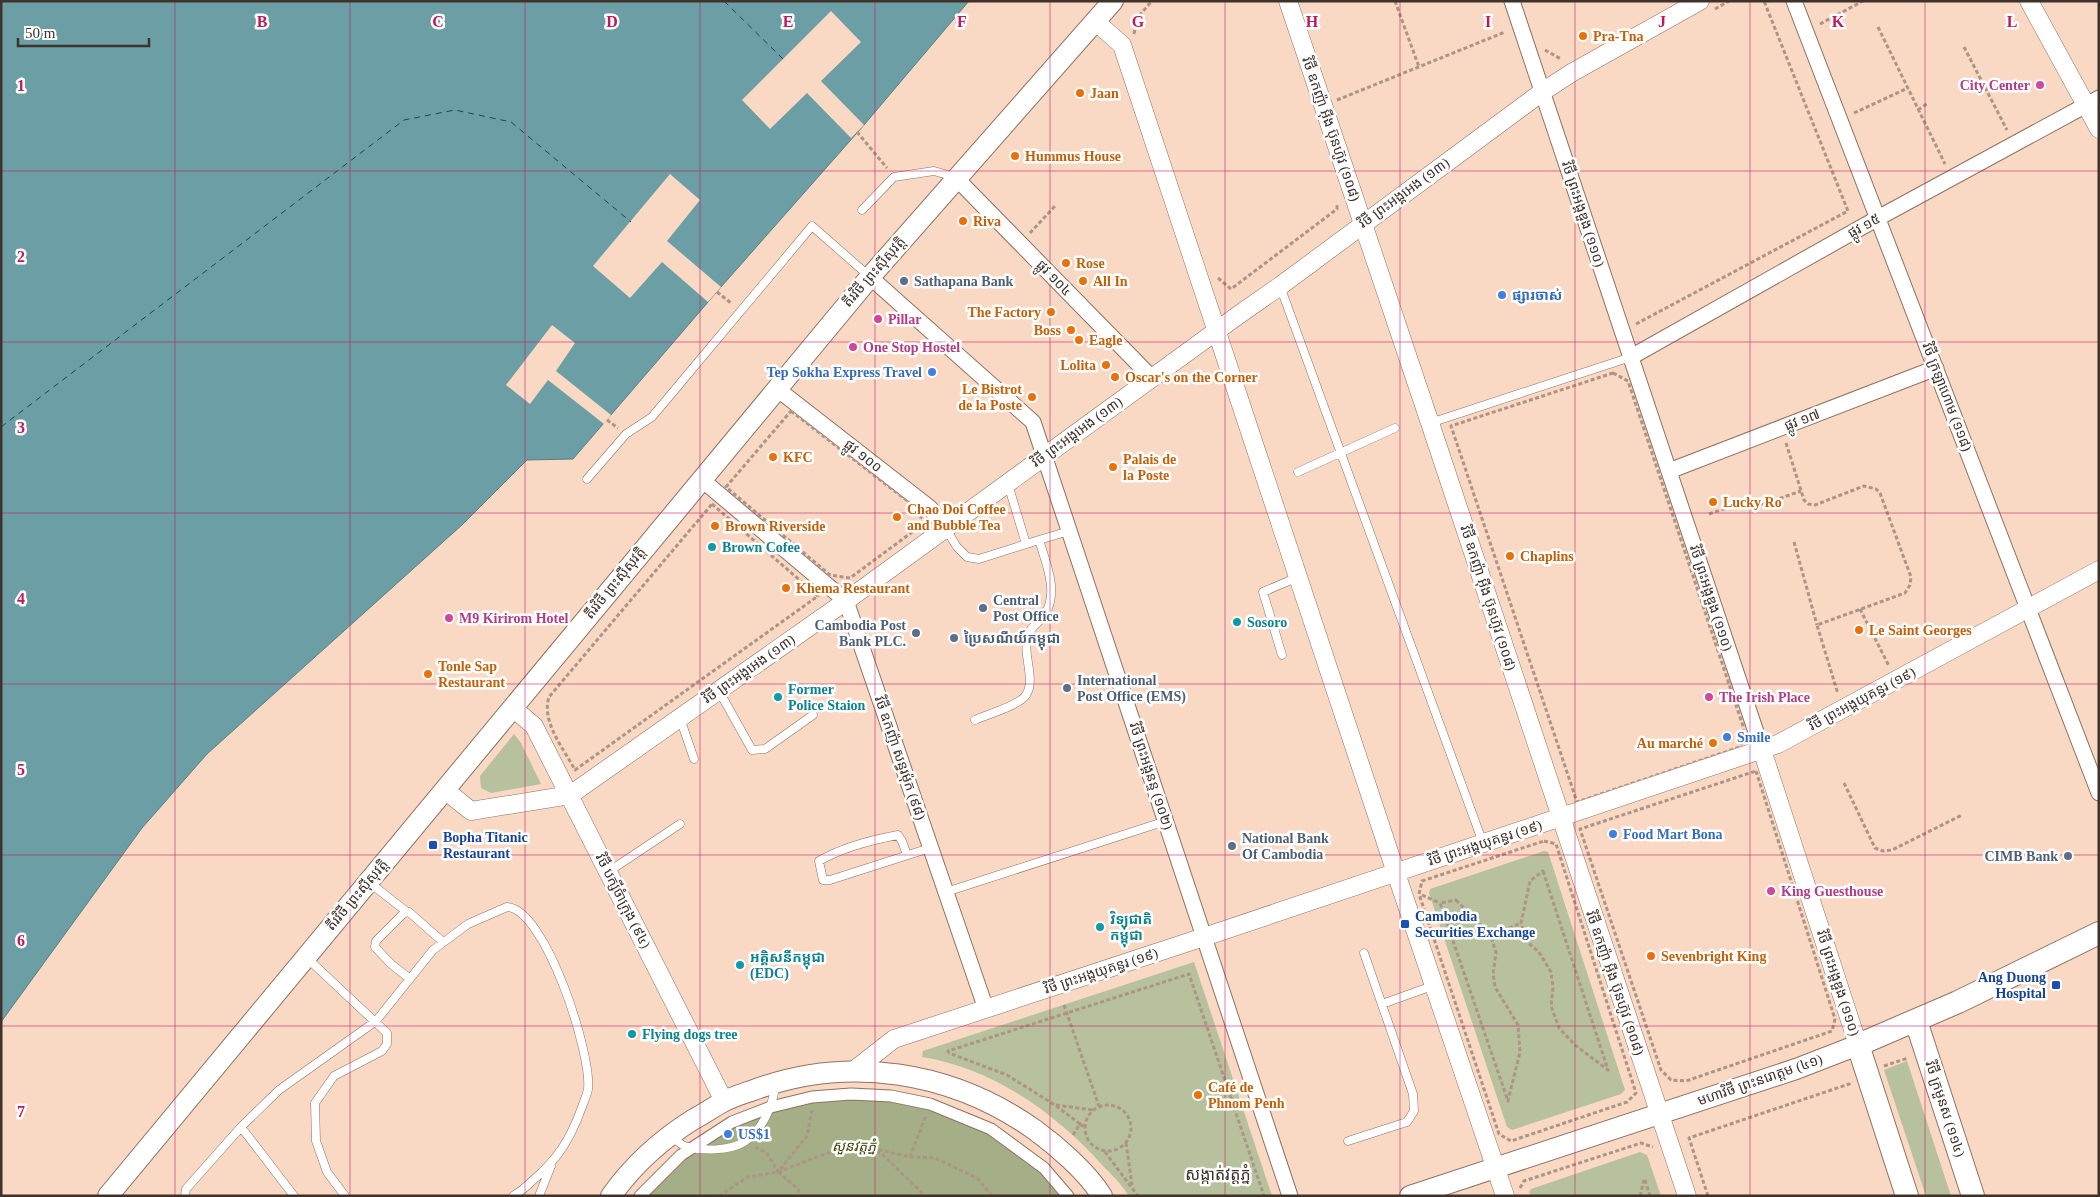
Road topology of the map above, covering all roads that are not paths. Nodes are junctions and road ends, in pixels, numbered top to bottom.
1 (1113, 1) edge
2 (1288, 1) edge
3 (1512, 1) edge
4 (1794, 1) edge
5 (2029, 1) edge
6 (1706, 6) edge
7 (1095, 21) junction
8 (1542, 92) junction
9 (2092, 101) edge
10 (2099, 129) edge
11 (956, 178) junction
12 (862, 210) dead end
13 (1878, 218) junction
14 (1363, 224) junction
15 (870, 277) junction
16 (1280, 286) junction
17 (1217, 330) junction
18 (1631, 357) junction
19 (1936, 368) junction
20 (1152, 378) junction
21 (776, 388) junction
22 (1430, 423) junction
23 (1395, 428) dead end
24 (1341, 453) junction
25 (1045, 456) junction
26 (1669, 471) junction
27 (1298, 472) dead end
28 (587, 479) dead end
29 (701, 479) junction
30 (1008, 483) junction
31 (946, 528) junction
32 (1069, 530) junction
33 (1039, 540) junction
34 (1026, 544) junction
35 (2099, 570) edge
36 (1298, 578) junction
37 (846, 601) junction
38 (2027, 609) junction
39 (1282, 655) dead end
40 (718, 691) junction
41 (513, 708) junction
42 (813, 716) dead end
43 (680, 718) junction
44 (975, 720) dead end
45 (1762, 750) junction
46 (694, 759) dead end
47 (444, 790) junction
48 (2099, 793) edge
49 (570, 796) junction
50 (1560, 818) junction
51 (1166, 822) junction
52 (680, 824) dead end
53 (1483, 843) junction
54 (930, 848) junction
55 (907, 855) junction
56 (608, 872) junction
57 (1396, 873) junction
58 (368, 882) junction
59 (946, 892) junction
60 (407, 912) junction
61 (2099, 933) edge
62 (1204, 937) junction
63 (443, 942) junction
64 (1364, 953) dead end
65 (306, 957) junction
66 (409, 978) junction
67 (1435, 985) junction
68 (1382, 1004) junction
69 (986, 1009) junction
70 (376, 1021) junction
71 (1916, 1021) junction
72 (1858, 1045) junction
73 (853, 1071) junction
74 (775, 1082) junction
75 (724, 1101) junction
76 (771, 1107) junction
77 (1660, 1114) junction
78 (241, 1127) junction
79 (668, 1135) junction
80 (1348, 1141) dead end
81 (693, 1148) junction
82 (551, 1164) junction
83 (1496, 1168) junction
84 (1512, 1193) edge
85 (540, 1194) edge
86 (108, 1196) edge
87 (186, 1196) edge
88 (294, 1196) edge
89 (345, 1196) edge
90 (513, 1196) edge
91 (550, 1196) edge
92 (612, 1196) edge
93 (640, 1196) edge
94 (1068, 1196) edge
95 (1102, 1196) edge
96 (1290, 1196) edge
97 (1410, 1196) edge
98 (1687, 1196) edge
99 (1907, 1196) edge
100 (1974, 1196) edge

1 - 7 main road, តីរវិថី ព្រះស៊ីសុវត្តិ
2 - 14 street, វិថី ឧកញ៉ា អ៊ីង ប៊ុនហ៊ូវ (១០៨)
3 - 8 street, វិថី ព្រះអង្គឌួង (១១០)
4 - 13 street, វិថី ក្រឡាហោម (១១៨)
5 - 9 street
6 - 8 street, វិថី ព្រះអង្គអេង (១៣)
7 - 11 main road, តីរវិថី ព្រះស៊ីសុវត្តិ
7 - 17 street
8 - 14 street, វិថី ព្រះអង្គអេង (១៣)
8 - 18 street, វិថី ព្រះអង្គឌួង (១១០)
9 - 10 street
9 - 13 street, ផ្លូវ ១៥
11 - 12 lane
11 - 15 main road, តីរវិថី ព្រះស៊ីសុវត្តិ
11 - 20 street, ផ្លូវ ១០៤
13 - 18 street, ផ្លូវ ១៥
13 - 19 street, វិថី ក្រឡាហោម (១១៨)
14 - 16 street, វិថី ព្រះអង្គអេង (១៣)
14 - 22 street, វិថី ឧកញ៉ា អ៊ីង ប៊ុនហ៊ូវ (១០៨)
15 - 21 main road, តីរវិថី ព្រះស៊ីសុវត្តិ
15 - 25 street, វិថី ព្រះអង្គនន្ទ (១០២)
15 - 28 lane
16 - 17 street, វិថី ព្រះអង្គអេង (១៣)
16 - 24 lane
17 - 20 street, វិថី ព្រះអង្គអេង (១៣)
17 - 36 street
18 - 22 lane
18 - 26 street, វិថី ព្រះអង្គឌួង (១១០)
19 - 26 street, ផ្លូវ ១៧
19 - 38 street, វិថី ក្រឡាហោម (១១៨)
20 - 25 street, វិថី ព្រះអង្គអេង (១៣)
21 - 29 main road, តីរវិថី ព្រះស៊ីសុវត្តិ
21 - 31 street, ផ្លូវ ១០០
22 - 50 street, វិថី ឧកញ៉ា អ៊ីង ប៊ុនហ៊ូវ (១០៨)
23 - 24 lane
24 - 27 lane
24 - 53 lane
25 - 30 street, វិថី ព្រះអង្គអេង (១៣)
25 - 32 street, វិថី ព្រះអង្គនន្ទ (១០២)
26 - 45 street, វិថី ព្រះអង្គឌួង (១១០)
29 - 37 street
29 - 41 main road, តីរវិថី ព្រះស៊ីសុវត្តិ
30 - 31 street, វិថី ព្រះអង្គអេង (១៣)
30 - 34 lane
31 - 34 lane
31 - 37 street, វិថី ព្រះអង្គអេង (១៣)
32 - 33 lane
32 - 51 street, វិថី ព្រះអង្គនន្ទ (១០២)
33 - 34 lane
33 - 44 lane
35 - 38 street, វិថី ព្រះអង្គយុគន្ធរ (១៩)
36 - 39 lane
36 - 57 street
37 - 40 street, វិថី ព្រះអង្គអេង (១៣)
37 - 54 street, វិថី ឧកញ៉ា សន្ធរម៉ុក (៩៨)
38 - 45 street, វិថី ព្រះអង្គយុគន្ធរ (១៩)
38 - 48 street, វិថី ក្រឡាហោម (១១៨)
40 - 42 lane
40 - 43 street, វិថី ព្រះអង្គអេង (១៣)
41 - 47 main road, តីរវិថី ព្រះស៊ីសុវត្តិ
41 - 49 street, វិថី បក្សីចំាក្រុង (៩៤)
43 - 46 lane
43 - 49 street, វិថី ព្រះអង្គអេង (១៣)
45 - 50 street, វិថី ព្រះអង្គយុគន្ធរ (១៩)
45 - 72 street, វិថី ព្រះអង្គឌួង (១១០)
47 - 49 street, វិថី ព្រះអង្គអេង (១៣)
47 - 58 main road, តីរវិថី ព្រះស៊ីសុវត្តិ
49 - 56 street, វិថី បក្សីចំាក្រុង (៩៤)
50 - 53 street, វិថី ព្រះអង្គយុគន្ធរ (១៩)
50 - 77 street, វិថី ឧកញ៉ា អ៊ីង ប៊ុនហ៊ូវ (១០៨)
51 - 59 lane
51 - 62 street, វិថី ព្រះអង្គនន្ទ (១០២)
52 - 56 lane
53 - 57 street, វិថី ព្រះអង្គយុគន្ធរ (១៩)
54 - 55 lane
54 - 59 street, វិថី ឧកញ៉ា សន្ធរម៉ុក (៩៨)
55 - 55 lane
56 - 75 street, វិថី បក្សីចំាក្រុង (៩៤)
57 - 62 street, វិថី ព្រះអង្គយុគន្ធរ (១៩)
57 - 67 street
58 - 60 lane
58 - 65 main road, តីរវិថី ព្រះស៊ីសុវត្តិ
59 - 69 street, វិថី ឧកញ៉ា សន្ធរម៉ុក (៩៨)
60 - 63 lane
60 - 66 lane
61 - 71 main road, មហាវិថី ព្រះនរោត្តម (៤១)
62 - 69 street, វិថី ព្រះអង្គយុគន្ធរ (១៩)
62 - 96 street, វិថី ព្រះអង្គនន្ទ (១០២)
63 - 66 lane
63 - 82 lane
64 - 68 lane
65 - 70 lane
65 - 86 main road, តីរវិថី ព្រះស៊ីសុវត្តិ
66 - 70 lane
67 - 68 lane
67 - 83 street
68 - 80 lane
69 - 73 street, វិថី ព្រះអង្គយុគន្ធរ (១៩)
70 - 78 lane
70 - 89 lane
71 - 72 main road, មហាវិថី ព្រះនរោត្តម (៤១)
71 - 100 main road, វិថី ក្រមួនស (១១៤)
72 - 77 main road, មហាវិថី ព្រះនរោត្តម (៤១)
72 - 99 main road, វិថី ព្រះអង្គឌួង (១១០)
73 - 74 main road
73 - 95 main road
74 - 75 main road
74 - 76 lane
75 - 79 main road
76 - 81 street
76 - 81 lane
76 - 94 street
77 - 83 main road, មហាវិថី ព្រះនរោត្តម (៤១)
77 - 98 street, វិថី ឧកញ៉ា អ៊ីង ប៊ុនហ៊ូវ (១០៨)
78 - 87 lane
78 - 88 lane
79 - 81 lane
79 - 92 main road
81 - 93 street
82 - 85 lane
82 - 90 lane
83 - 84 street
83 - 97 main road, មហាវិថី ព្រះនរោត្តម (៤១)
85 - 91 lane

